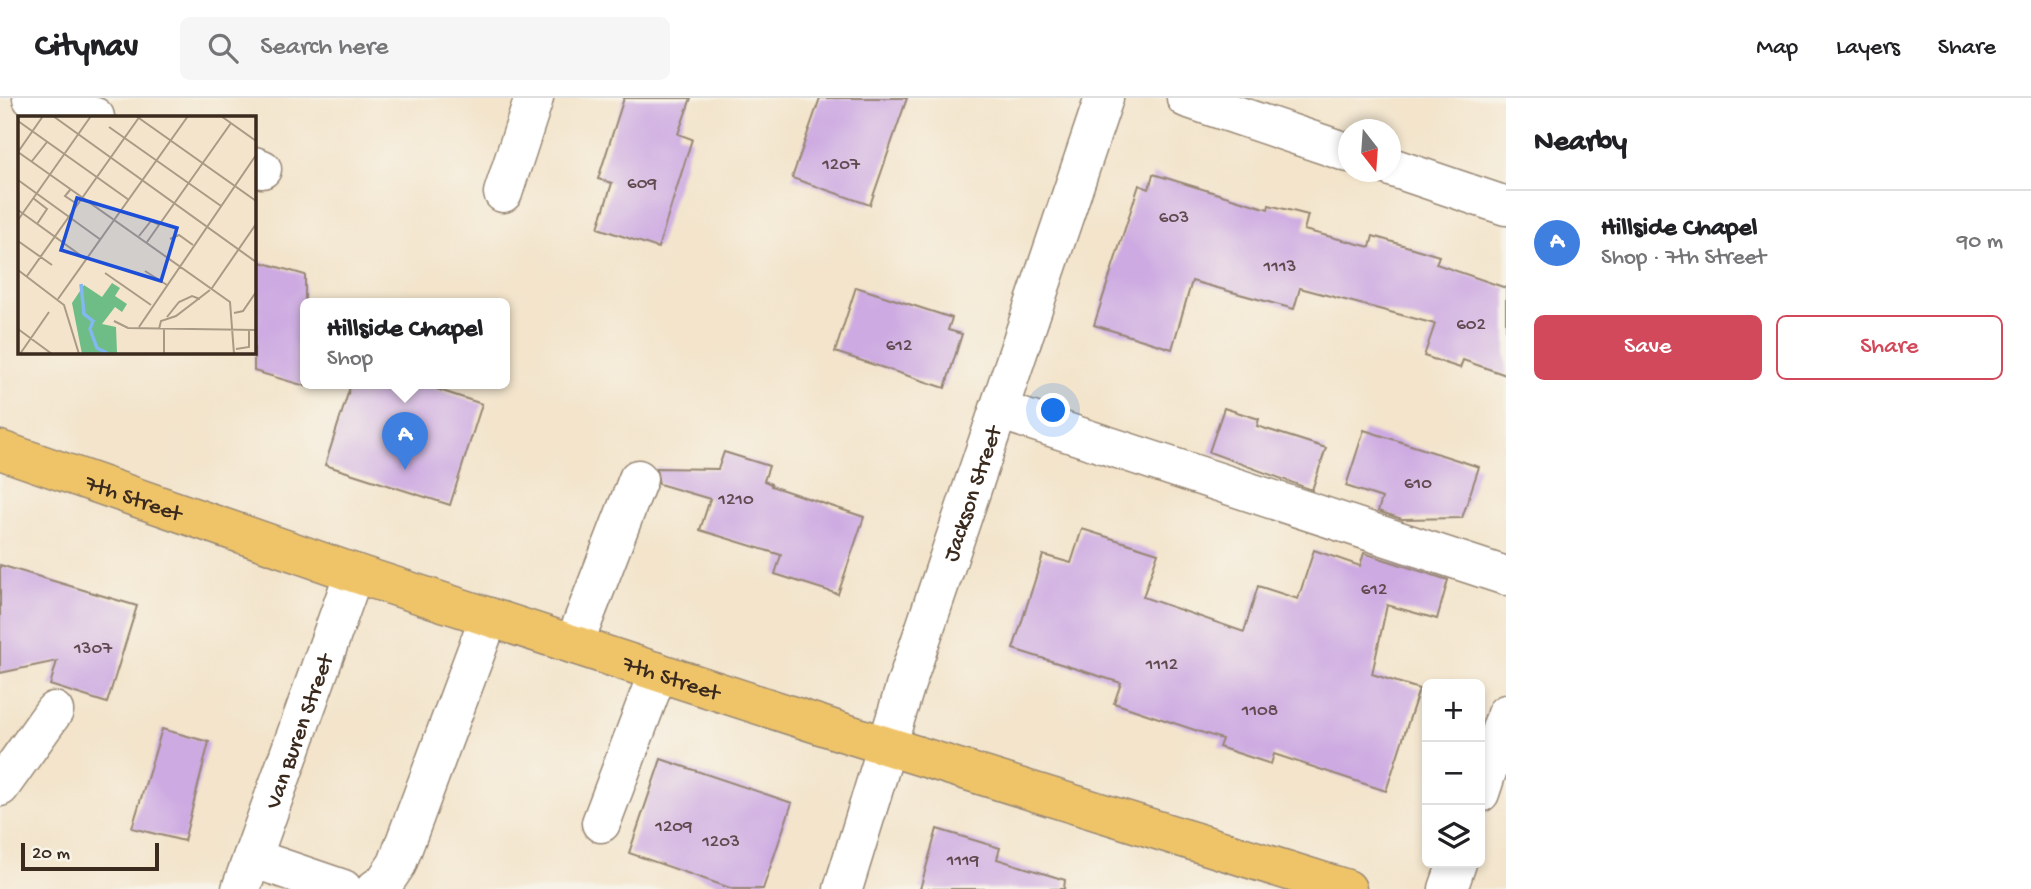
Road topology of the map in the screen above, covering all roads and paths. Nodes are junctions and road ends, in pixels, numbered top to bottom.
1 (32, 98) edge
2 (534, 98) edge
3 (1104, 98) edge
4 (1185, 98) edge
5 (92, 116) edge
6 (1338, 149) edge
7 (1401, 170) edge
8 (503, 193) dead end
9 (1506, 206) edge
10 (999, 410) junction
11 (0, 450) edge
12 (638, 479) dead end
13 (354, 573) junction
14 (1506, 576) edge
15 (489, 617) junction
16 (574, 644) junction
17 (658, 672) junction
18 (54, 711) dead end
19 (1506, 714) edge
20 (886, 746) junction
21 (1485, 778) edge
22 (0, 787) edge
23 (1485, 804) edge
24 (1506, 810) edge
25 (601, 823) dead end
26 (1455, 868) edge
27 (246, 873) edge
28 (343, 889) edge
29 (375, 889) edge
30 (843, 889) edge
31 (1347, 889) edge
32 (1448, 889) edge

1 - 5 street
2 - 8 street
3 - 10 street, Jackson Street
4 - 6 street
7 - 9 street
10 - 14 street
10 - 20 street, Jackson Street
11 - 13 main road, 7th Street
12 - 16 street
13 - 15 main road, 7th Street
13 - 27 street, Van Buren Street
15 - 16 main road, 7th Street
15 - 29 street
16 - 17 main road, 7th Street
17 - 20 main road, 7th Street
17 - 25 street
18 - 22 street
19 - 21 street
20 - 30 street, Jackson Street
20 - 31 main road, 7th Street
23 - 24 street
26 - 32 street
27 - 28 street

